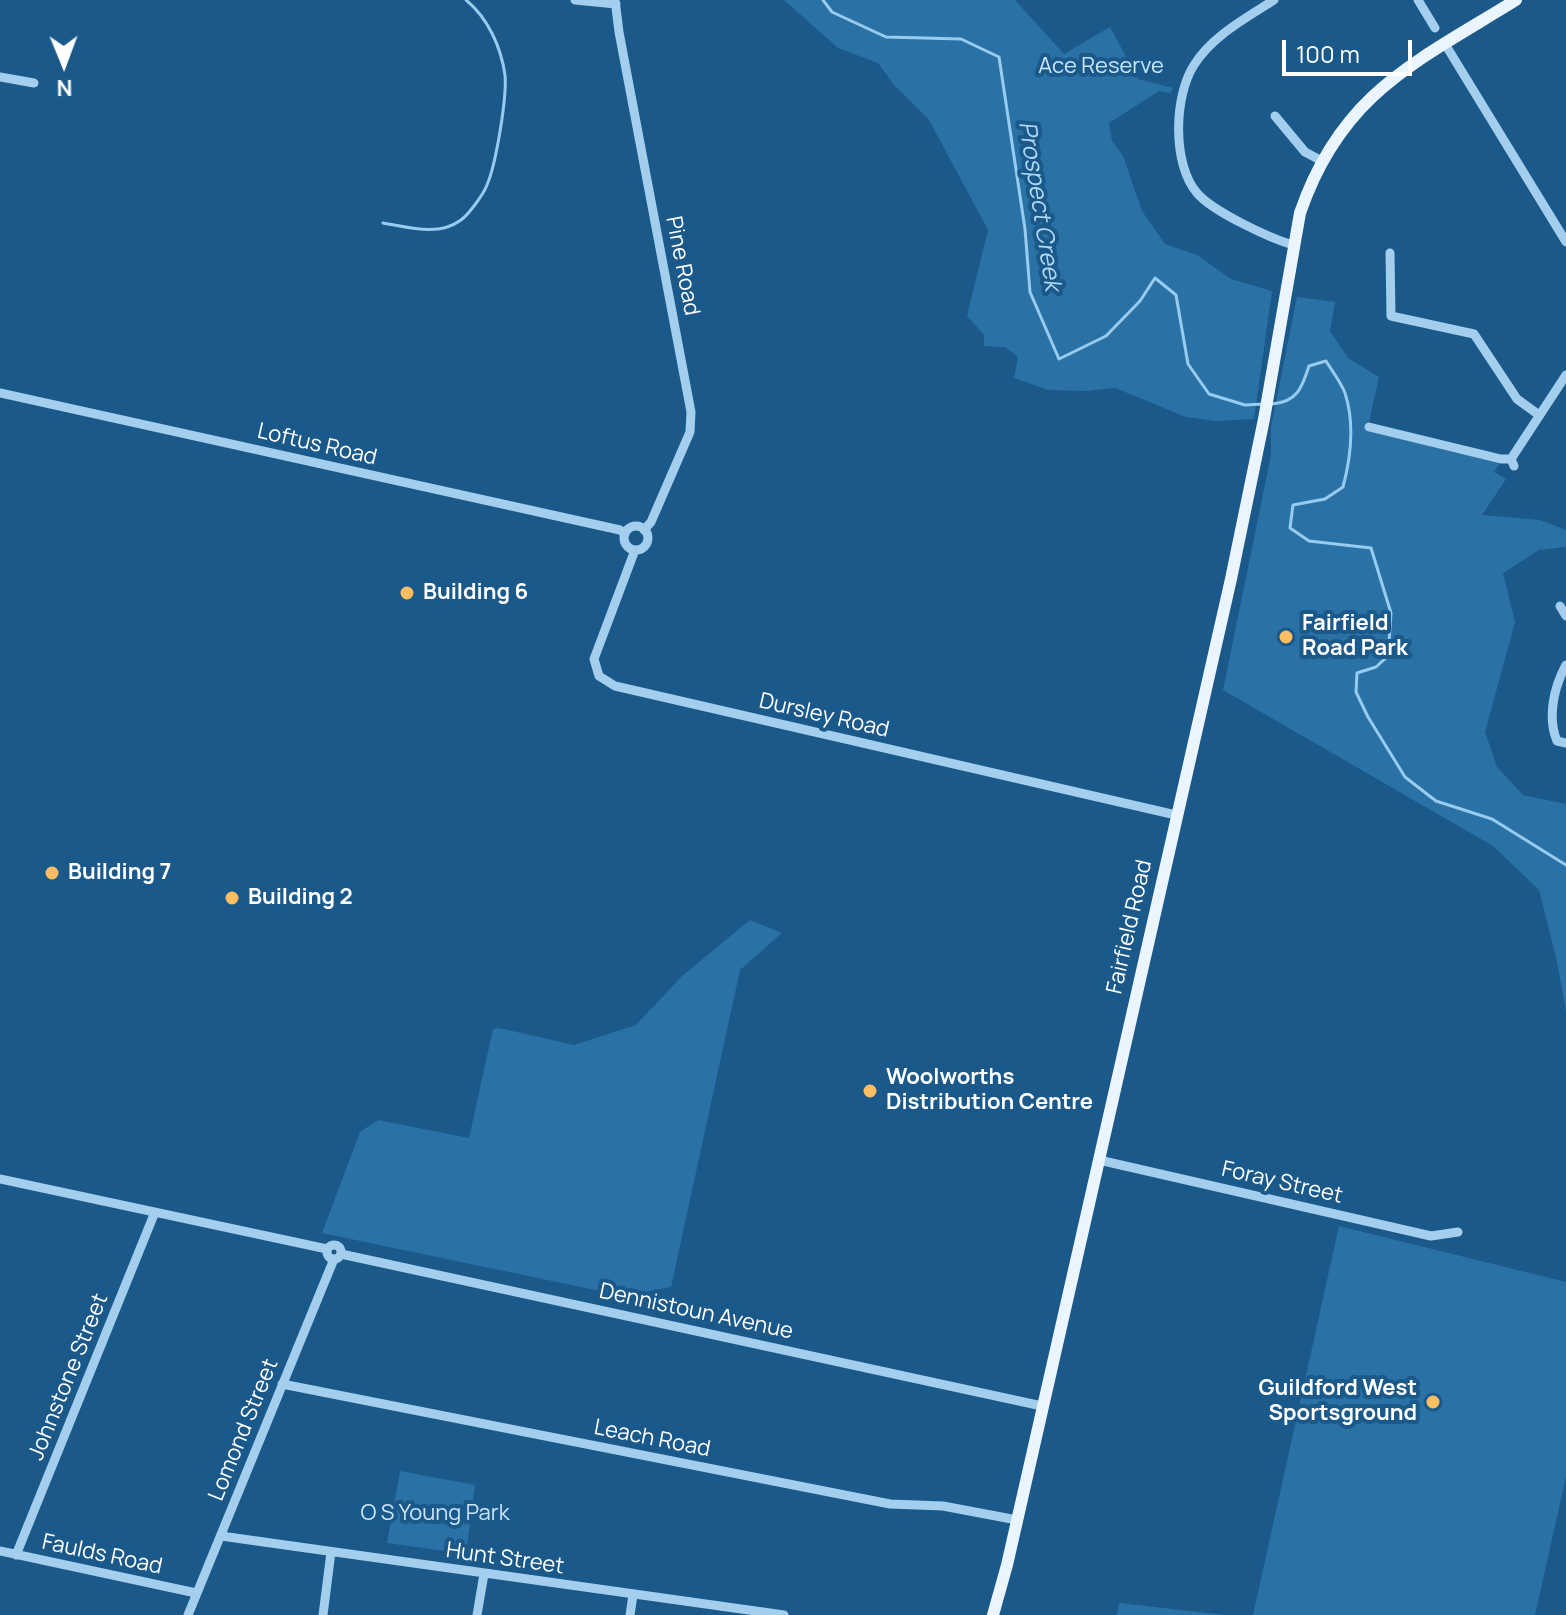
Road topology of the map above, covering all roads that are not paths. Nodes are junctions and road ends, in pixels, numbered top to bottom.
1 (575, 0) edge
2 (1274, 0) edge
3 (1418, 0) edge
4 (1516, 0) edge
5 (616, 2) edge
6 (1435, 28) dead end
7 (1445, 44) junction
8 (0, 77) edge
9 (34, 83) dead end
10 (1275, 116) dead end
11 (1322, 161) junction
12 (1566, 242) edge
13 (1293, 245) junction
14 (1390, 253) dead end
15 (1566, 375) edge
16 (0, 393) edge
17 (1539, 415) junction
18 (1369, 427) dead end
19 (644, 530) junction
20 (625, 534) junction
21 (635, 550) junction
22 (1560, 606) dead end
23 (1566, 616) edge
24 (1566, 665) edge
25 (1566, 743) edge
26 (1176, 815) junction
27 (1099, 1160) junction
28 (0, 1179) edge
29 (155, 1212) junction
30 (1458, 1232) dead end
31 (338, 1257) junction
32 (282, 1384) junction
33 (1042, 1406) junction
34 (1017, 1520) junction
35 (221, 1536) junction
36 (0, 1551) edge
37 (331, 1552) junction
38 (16, 1555) junction
39 (484, 1574) junction
40 (196, 1593) junction
41 (633, 1595) junction
42 (188, 1615) edge
43 (323, 1615) edge
44 (477, 1615) edge
45 (630, 1615) edge
46 (783, 1615) edge
47 (993, 1615) edge

1 - 5 street
2 - 13 street
3 - 6 street
4 - 7 main road, Fairfield Road
5 - 19 street, Pine Road
7 - 11 main road, Fairfield Road
7 - 12 street
8 - 9 street
10 - 11 street
11 - 13 main road, Fairfield Road
13 - 26 main road, Fairfield Road
14 - 17 street
15 - 17 street
16 - 20 street, Loftus Road
17 - 18 street
19 - 20 street
19 - 21 street
20 - 21 street
21 - 26 street, Dursley Road
22 - 23 street
24 - 25 street
26 - 27 main road, Fairfield Road
27 - 30 street, Foray Street
27 - 33 main road, Fairfield Road
28 - 29 street
29 - 31 street
29 - 38 street, Johnstone Street
31 - 32 street, Lomond Street
31 - 33 street, Dennistoun Avenue
32 - 34 street, Leach Road
32 - 35 street, Lomond Street
33 - 34 main road, Fairfield Road
34 - 47 main road, Fairfield Road
35 - 37 street, Hunt Street
35 - 40 street, Lomond Street
36 - 38 street, Faulds Road
37 - 39 street, Hunt Street
37 - 43 street
38 - 40 street, Faulds Road
39 - 41 street, Hunt Street
39 - 44 street
40 - 42 street, Lomond Street
41 - 45 street
41 - 46 street, Hunt Street

